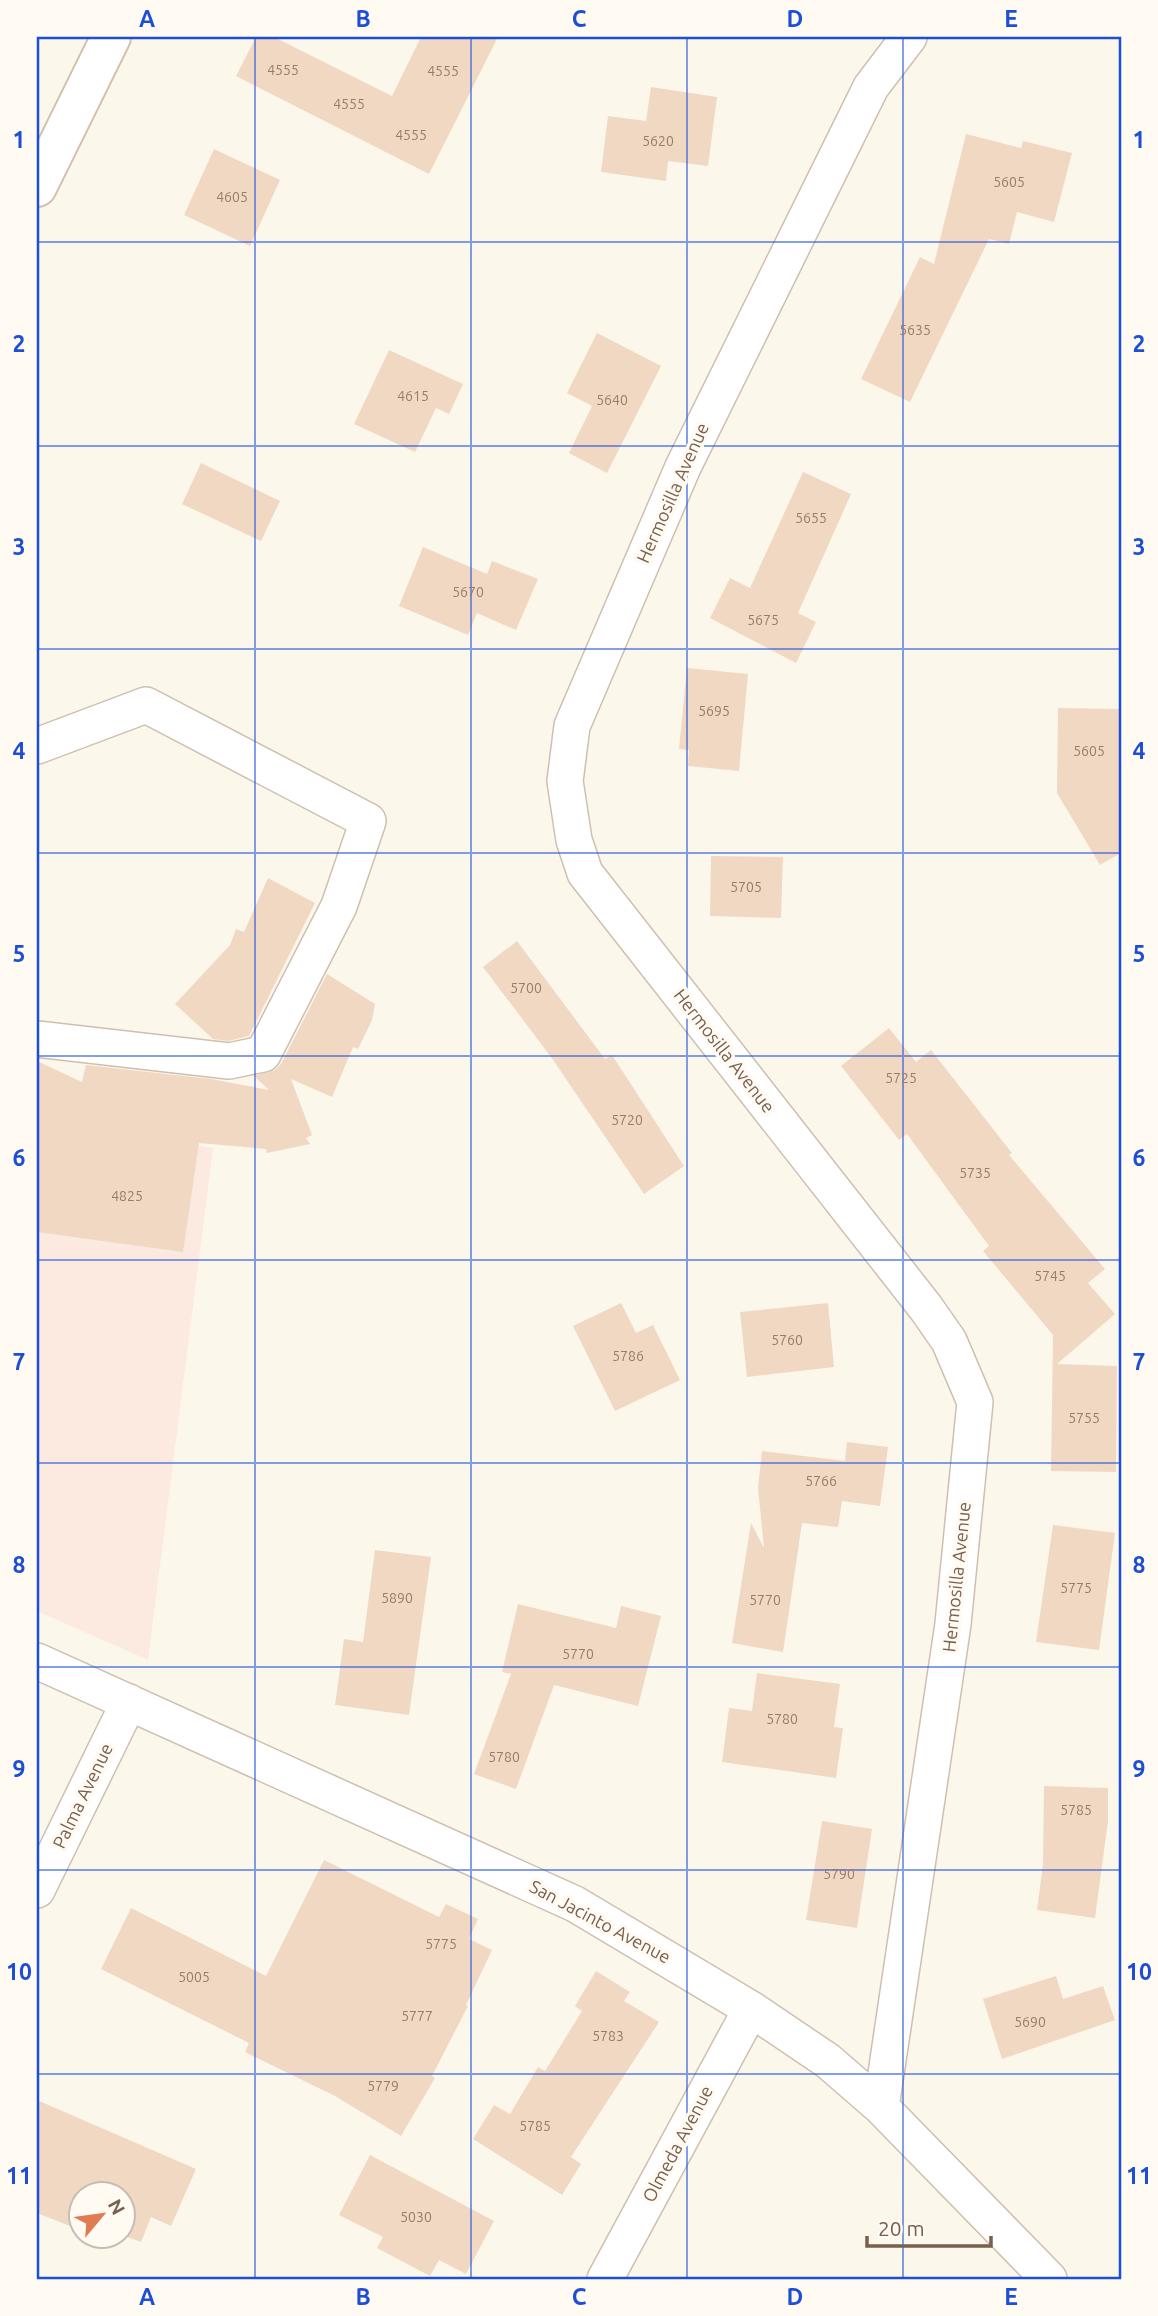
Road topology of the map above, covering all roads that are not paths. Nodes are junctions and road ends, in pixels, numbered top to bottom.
1 (111, 37) edge
2 (909, 37) edge
3 (37, 187) edge
4 (37, 746) edge
5 (37, 1039) edge
6 (37, 1661) edge
7 (129, 1702) junction
8 (37, 1890) edge
9 (751, 2009) junction
10 (881, 2107) junction
11 (604, 2279) edge
12 (1049, 2279) edge

1 - 3 main road
2 - 10 street, Hermosilla Avenue
4 - 5 street
6 - 7 street, San Jacinto Avenue
7 - 8 street, Palma Avenue
7 - 9 street, San Jacinto Avenue
9 - 10 street, San Jacinto Avenue
9 - 11 street, Olmeda Avenue
10 - 12 street, San Jacinto Avenue

